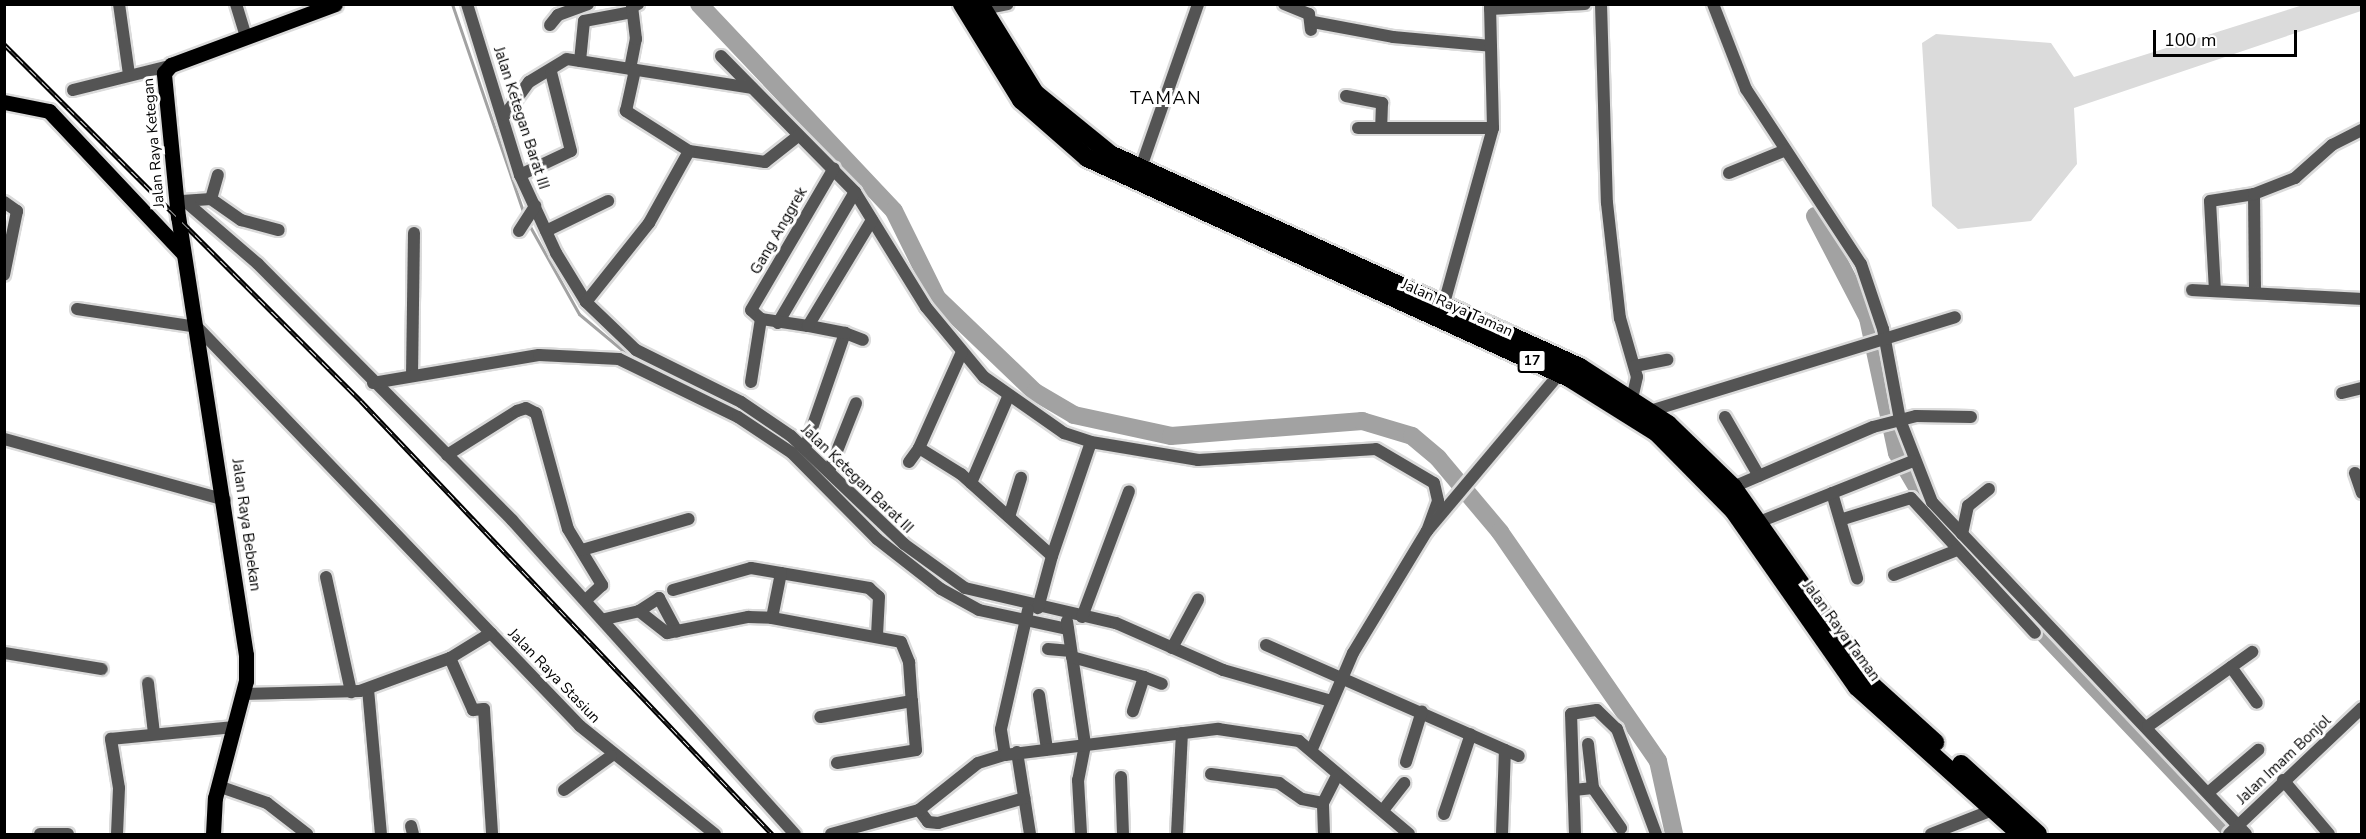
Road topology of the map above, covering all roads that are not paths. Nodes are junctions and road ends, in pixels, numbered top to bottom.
1 (119, 4) edge
2 (236, 4) edge
3 (467, 4) edge
4 (588, 4) edge
5 (962, 4) edge
6 (1008, 4) edge
7 (1198, 4) edge
8 (1284, 4) edge
9 (1585, 4) edge
10 (1601, 4) edge
11 (1713, 4) edge
12 (330, 5) edge
13 (982, 7) edge
14 (1490, 7) edge
15 (635, 8) edge
16 (550, 25) dead end
17 (246, 36) junction
18 (1491, 46) junction
19 (721, 56) dead end
20 (580, 61) junction
21 (165, 68) junction
22 (632, 69) junction
23 (554, 72) junction
24 (129, 74) junction
25 (753, 88) junction
26 (73, 90) dead end
27 (1346, 96) dead end
28 (4, 102) edge
29 (506, 115) junction
30 (1358, 128) dead end
31 (1381, 128) junction
32 (1493, 128) junction
33 (2361, 130) edge
34 (798, 136) junction
35 (689, 151) junction
36 (1778, 155) junction
37 (834, 168) junction
38 (1140, 170) junction
39 (1728, 173) dead end
40 (218, 175) dead end
41 (520, 175) junction
42 (855, 192) junction
43 (2254, 194) junction
44 (212, 199) junction
45 (182, 201) junction
46 (608, 201) dead end
47 (4, 202) edge
48 (872, 220) junction
49 (279, 230) dead end
50 (546, 231) junction
51 (414, 233) dead end
52 (184, 255) junction
53 (4, 275) edge
54 (2192, 290) dead end
55 (2215, 291) junction
56 (2255, 293) junction
57 (2361, 299) edge
58 (586, 302) junction
59 (1443, 307) junction
60 (77, 309) dead end
61 (1955, 316) dead end
62 (761, 319) junction
63 (778, 322) junction
64 (808, 326) junction
65 (197, 327) junction
66 (845, 333) junction
67 (1876, 338) junction
68 (863, 340) dead end
69 (962, 352) junction
70 (628, 354) junction
71 (1667, 360) dead end
72 (1635, 366) junction
73 (662, 373) junction
74 (1559, 374) junction
75 (412, 376) junction
76 (751, 382) dead end
77 (373, 383) junction
78 (2361, 388) edge
79 (2342, 393) dead end
80 (1008, 397) junction
81 (1632, 398) junction
82 (856, 404) dead end
83 (1650, 411) junction
84 (1725, 417) dead end
85 (1971, 417) dead end
86 (1893, 422) junction
87 (5, 441) edge
88 (786, 441) junction
89 (1091, 442) junction
90 (805, 448) junction
91 (919, 448) junction
92 (447, 455) junction
93 (909, 462) dead end
94 (1906, 464) junction
95 (829, 471) junction
96 (2355, 472) dead end
97 (1759, 476) junction
98 (1021, 478) dead end
99 (971, 483) junction
100 (1733, 487) junction
101 (1989, 489) dead end
102 (1129, 491) dead end
103 (1832, 493) junction
104 (2361, 493) edge
105 (225, 500) junction
106 (1009, 517) junction
107 (689, 519) dead end
108 (1843, 519) junction
109 (1759, 522) junction
110 (1426, 531) junction
111 (881, 534) junction
112 (1962, 534) junction
113 (582, 550) junction
114 (1957, 550) junction
115 (1052, 556) junction
116 (781, 573) junction
117 (1894, 575) dead end
118 (326, 577) dead end
119 (1857, 578) dead end
120 (1993, 578) junction
121 (673, 590) dead end
122 (586, 600) junction
123 (1198, 600) dead end
124 (639, 611) junction
125 (1030, 611) junction
126 (1082, 617) junction
127 (772, 618) junction
128 (605, 619) junction
129 (1067, 622) junction
130 (677, 632) junction
131 (491, 633) junction
132 (2035, 633) dead end
133 (877, 634) junction
134 (1266, 645) dead end
135 (1172, 648) junction
136 (1048, 650) dead end
137 (2252, 652) dead end
138 (4, 653) edge
139 (1072, 654) junction
140 (450, 657) junction
141 (2230, 667) junction
142 (102, 669) dead end
143 (1144, 678) junction
144 (1342, 679) junction
145 (148, 683) dead end
146 (1162, 684) dead end
147 (368, 689) junction
148 (351, 692) junction
149 (243, 694) junction
150 (1039, 695) dead end
151 (912, 701) junction
152 (2257, 703) dead end
153 (1330, 705) junction
154 (2361, 708) edge
155 (1133, 711) dead end
156 (1422, 711) junction
157 (820, 717) dead end
158 (2148, 726) junction
159 (233, 727) junction
160 (154, 733) junction
161 (1182, 733) junction
162 (1471, 734) junction
163 (1588, 744) dead end
164 (1085, 745) junction
165 (1047, 749) junction
166 (1312, 749) junction
167 (1505, 750) junction
168 (2258, 750) dead end
169 (1011, 754) junction
170 (611, 756) junction
171 (1518, 756) dead end
172 (1406, 762) dead end
173 (837, 763) dead end
174 (1211, 774) dead end
175 (1337, 775) junction
176 (1121, 777) dead end
177 (2283, 780) junction
178 (1404, 783) dead end
179 (218, 786) junction
180 (1593, 788) junction
181 (564, 790) dead end
182 (1574, 790) junction
183 (2209, 792) junction
184 (1024, 798) junction
185 (1323, 803) junction
186 (1384, 809) junction
187 (1995, 809) junction
188 (919, 810) junction
189 (1444, 814) dead end
190 (1622, 828) dead end
191 (2236, 831) edge
192 (40, 834) edge
193 (68, 834) edge
194 (117, 834) edge
195 (213, 834) edge
196 (307, 834) edge
197 (381, 834) edge
198 (492, 834) edge
199 (715, 834) edge
200 (795, 834) edge
201 (831, 834) edge
202 (1030, 834) edge
203 (1081, 834) edge
204 (1123, 834) edge
205 (1177, 834) edge
206 (1324, 834) edge
207 (1409, 834) edge
208 (1502, 834) edge
209 (1575, 834) edge
210 (1656, 834) edge
211 (1931, 834) edge
212 (2020, 834) edge
213 (2038, 834) edge
214 (2329, 834) edge

1 - 24 street
2 - 17 street
3 - 29 street, Jalan Ketegan Barat III
4 - 16 street
5 - 74 highway, Jalan Raya Taman / 17
6 - 13 street
7 - 38 street
8 - 18 street
9 - 14 street
10 - 72 street
11 - 36 street
12 - 17 main road, Jalan Raya Ketegan
13 - 38 highway, Jalan Raya Taman / 17
14 - 18 street
15 - 20 street
15 - 22 street
17 - 21 main road, Jalan Raya Ketegan
18 - 32 street
19 - 25 street
20 - 22 street
20 - 23 street
21 - 24 street
21 - 45 main road, Jalan Raya Ketegan
22 - 25 street
22 - 35 street
23 - 29 street
23 - 41 street
24 - 26 street
25 - 34 street
27 - 31 street
28 - 52 main road
29 - 41 street, Jalan Ketegan Barat III
30 - 31 street
31 - 32 street
32 - 59 street
33 - 43 street
34 - 35 street
34 - 37 street
35 - 58 street
36 - 39 street
36 - 67 street
37 - 42 street
37 - 62 street, Gang Anggrek
38 - 59 highway, Jalan Raya Taman / 17
40 - 44 street
41 - 50 street, Jalan Ketegan Barat III
42 - 48 street
42 - 63 street
43 - 55 street
43 - 56 street
44 - 45 street
44 - 49 street
45 - 52 main road, Jalan Raya Ketegan
45 - 77 street
46 - 50 street
47 - 53 street
48 - 64 street
48 - 69 street
50 - 58 street, Jalan Ketegan Barat III
51 - 75 street
52 - 65 main road, Jalan Raya Bebekan
54 - 55 street
55 - 56 street
56 - 57 street
58 - 70 street, Jalan Ketegan Barat III
59 - 81 highway, Jalan Raya Taman / 17
60 - 65 street
61 - 67 street
62 - 63 street
62 - 76 street
63 - 64 street
64 - 66 street
65 - 105 main road, Jalan Raya Bebekan
65 - 131 street
66 - 68 street
66 - 90 street
67 - 83 street
67 - 86 street
69 - 80 street
69 - 91 street
70 - 73 street, Jalan Ketegan Barat III
70 - 73 street
70 - 75 street
71 - 72 street
72 - 81 street
73 - 88 street, Jalan Ketegan Barat III
74 - 110 street
74 - 187 highway, Jalan Raya Taman / 17
75 - 77 street
77 - 92 street
78 - 79 street
80 - 89 street
80 - 99 street
81 - 83 highway, Jalan Raya Taman / 17
82 - 95 street
83 - 100 highway, Jalan Raya Taman / 17
84 - 97 street
85 - 86 street
86 - 94 street
86 - 97 street
87 - 105 street
88 - 90 street, Jalan Ketegan Barat III
88 - 111 street
89 - 110 street
89 - 115 street
90 - 95 street, Jalan Ketegan Barat III
91 - 93 street
91 - 99 street
92 - 113 street
92 - 122 street
94 - 103 street
94 - 112 street
95 - 111 street, Jalan Ketegan Barat III
96 - 104 street
97 - 100 street
98 - 106 street
99 - 106 street
100 - 109 highway, Jalan Raya Taman / 17
101 - 112 street
102 - 126 street
103 - 108 street
103 - 109 street
105 - 149 main road, Jalan Raya Bebekan
106 - 115 street
107 - 113 street
108 - 114 street
108 - 119 street
109 - 213 highway, Jalan Raya Taman / 17
110 - 144 street
111 - 125 street, Jalan Ketegan Barat III
112 - 120 street
113 - 122 street
114 - 117 street
114 - 120 street
115 - 125 street
116 - 121 street
116 - 127 street
116 - 133 street
118 - 148 street
120 - 132 street
120 - 158 street
122 - 128 street
123 - 135 street
124 - 128 street
124 - 130 street
124 - 130 street
125 - 129 street, Jalan Ketegan Barat III
125 - 169 street
126 - 129 street, Jalan Ketegan Barat III
126 - 135 street, Jalan Ketegan Barat III
127 - 130 street
127 - 133 street
128 - 200 street
129 - 139 street
131 - 140 street, Jalan Raya Stasiun
131 - 170 street, Jalan Raya Stasiun
133 - 151 street
134 - 144 street
135 - 153 street, Jalan Ketegan Barat III
136 - 139 street
137 - 141 street
138 - 142 street
139 - 143 street
139 - 164 street
140 - 147 street, Jalan Raya Stasiun
140 - 198 street
141 - 152 street
141 - 158 street
143 - 146 street
143 - 155 street
144 - 153 street
144 - 156 street
145 - 160 street
147 - 148 street, Jalan Raya Stasiun
147 - 197 street
148 - 149 street, Jalan Raya Stasiun
149 - 159 main road, Jalan Raya Bebekan
150 - 165 street
151 - 157 street
151 - 173 street
153 - 166 street
154 - 177 street, Jalan Imam Bonjol
156 - 162 street
156 - 172 street
158 - 183 street
159 - 160 street
159 - 179 main road, Jalan Raya Bebekan
160 - 194 street
161 - 164 street
161 - 166 street
161 - 205 street
162 - 167 street
162 - 189 street
163 - 180 street
164 - 165 street
164 - 203 street
165 - 169 street
166 - 175 street
167 - 171 street
167 - 208 street
168 - 183 street
169 - 184 street
169 - 188 street
170 - 181 street
170 - 199 street, Jalan Raya Stasiun
174 - 185 street
175 - 185 street
175 - 186 street
176 - 204 street
177 - 191 street, Jalan Imam Bonjol
177 - 214 street
178 - 186 street
179 - 195 main road, Jalan Raya Bebekan
179 - 196 street
180 - 182 street
180 - 190 street
182 - 209 street
182 - 210 street
183 - 191 street
184 - 188 street
184 - 202 street
185 - 206 street
186 - 207 street
187 - 211 street
187 - 212 highway, Jalan Raya Taman / 17
188 - 201 street
192 - 193 street

